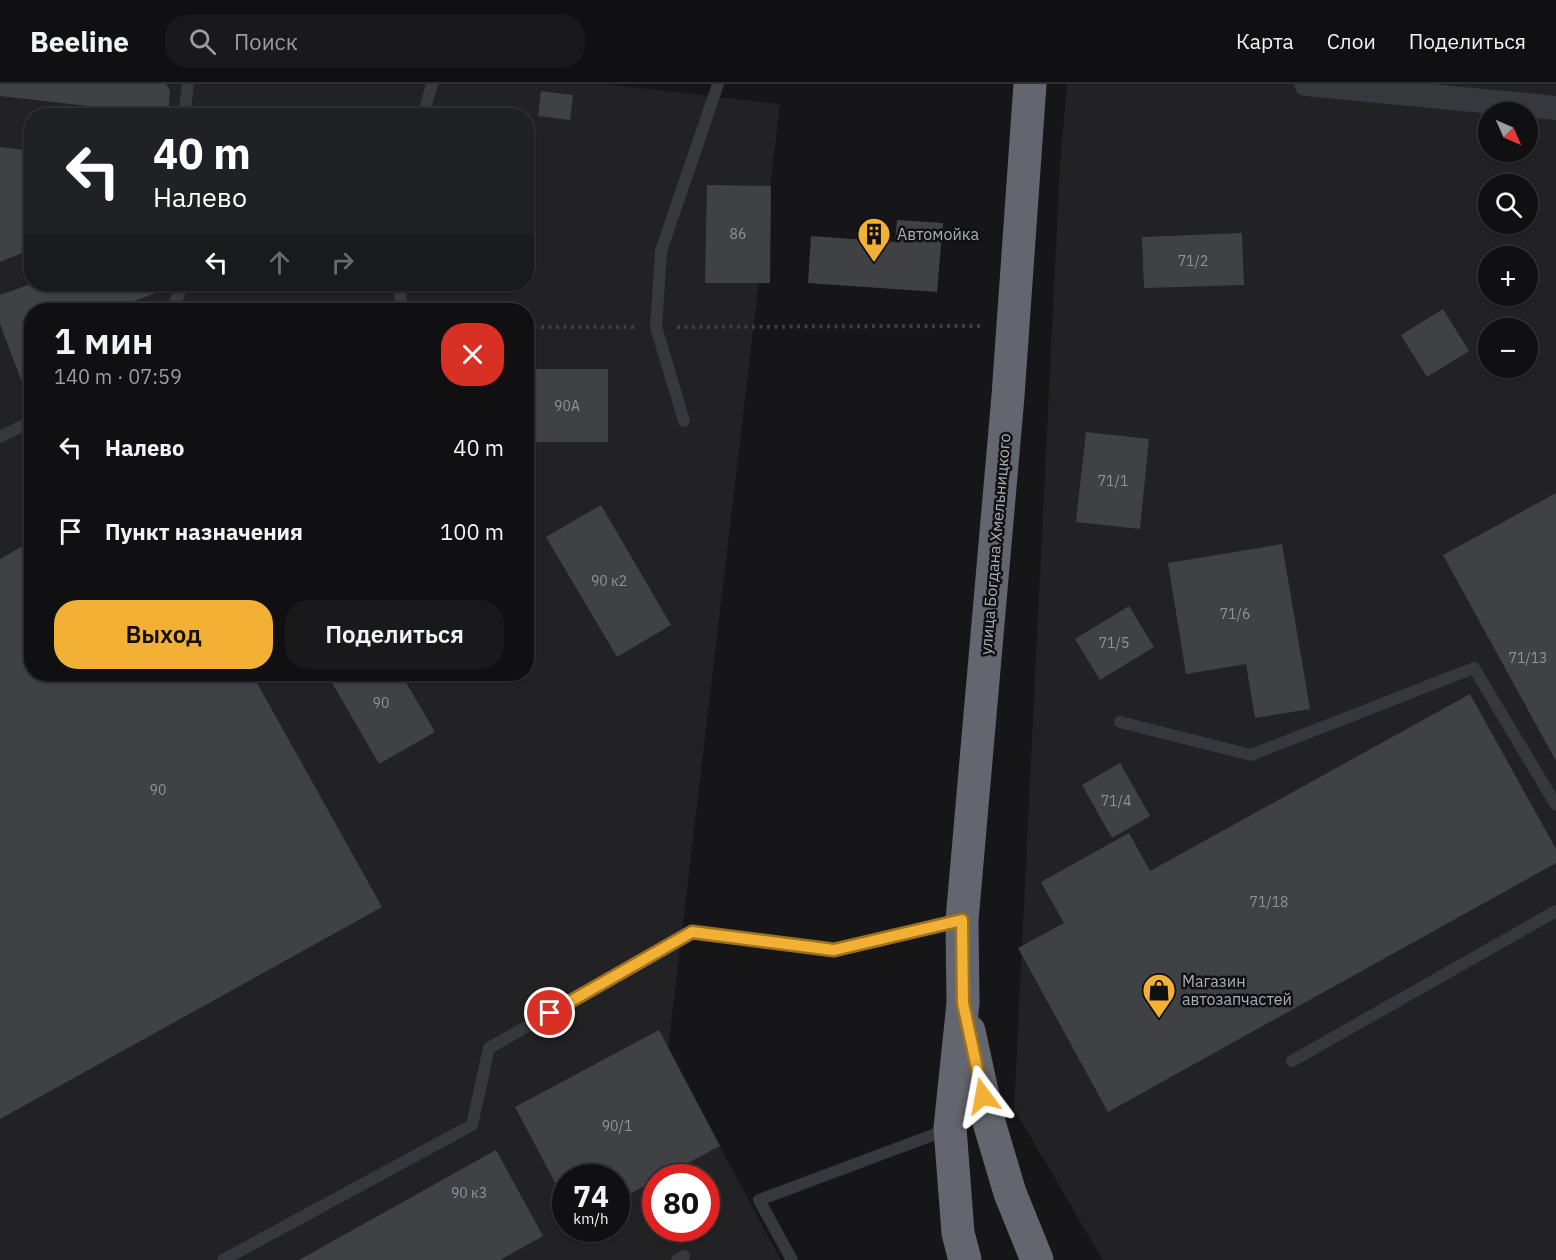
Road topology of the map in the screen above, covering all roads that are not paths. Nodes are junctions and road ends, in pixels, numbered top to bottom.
1 (188, 84) edge
2 (432, 84) edge
3 (718, 84) edge
4 (1030, 84) edge
5 (1306, 84) edge
6 (185, 108) edge
7 (425, 108) edge
8 (1556, 108) edge
9 (684, 421) dead end
10 (24, 425) edge
11 (0, 437) edge
12 (1120, 722) dead end
13 (1556, 805) edge
14 (1556, 911) edge
15 (962, 920) junction
16 (963, 1003) junction
17 (1292, 1061) dead end
18 (950, 1128) junction
19 (223, 1260) edge
20 (792, 1260) edge
21 (966, 1260) edge
22 (1037, 1260) edge

1 - 6 lane
2 - 7 lane
3 - 9 lane
4 - 15 highway, улица Богдана Хмельницкого
5 - 8 street
10 - 11 lane
12 - 13 lane
14 - 17 lane
15 - 16 highway, улица Богдана Хмельницкого
15 - 19 lane
16 - 18 highway, улица Богдана Хмельницкого
16 - 22 highway, улица Богдана Хмельницкого
18 - 20 lane
18 - 21 highway, улица Богдана Хмельницкого

